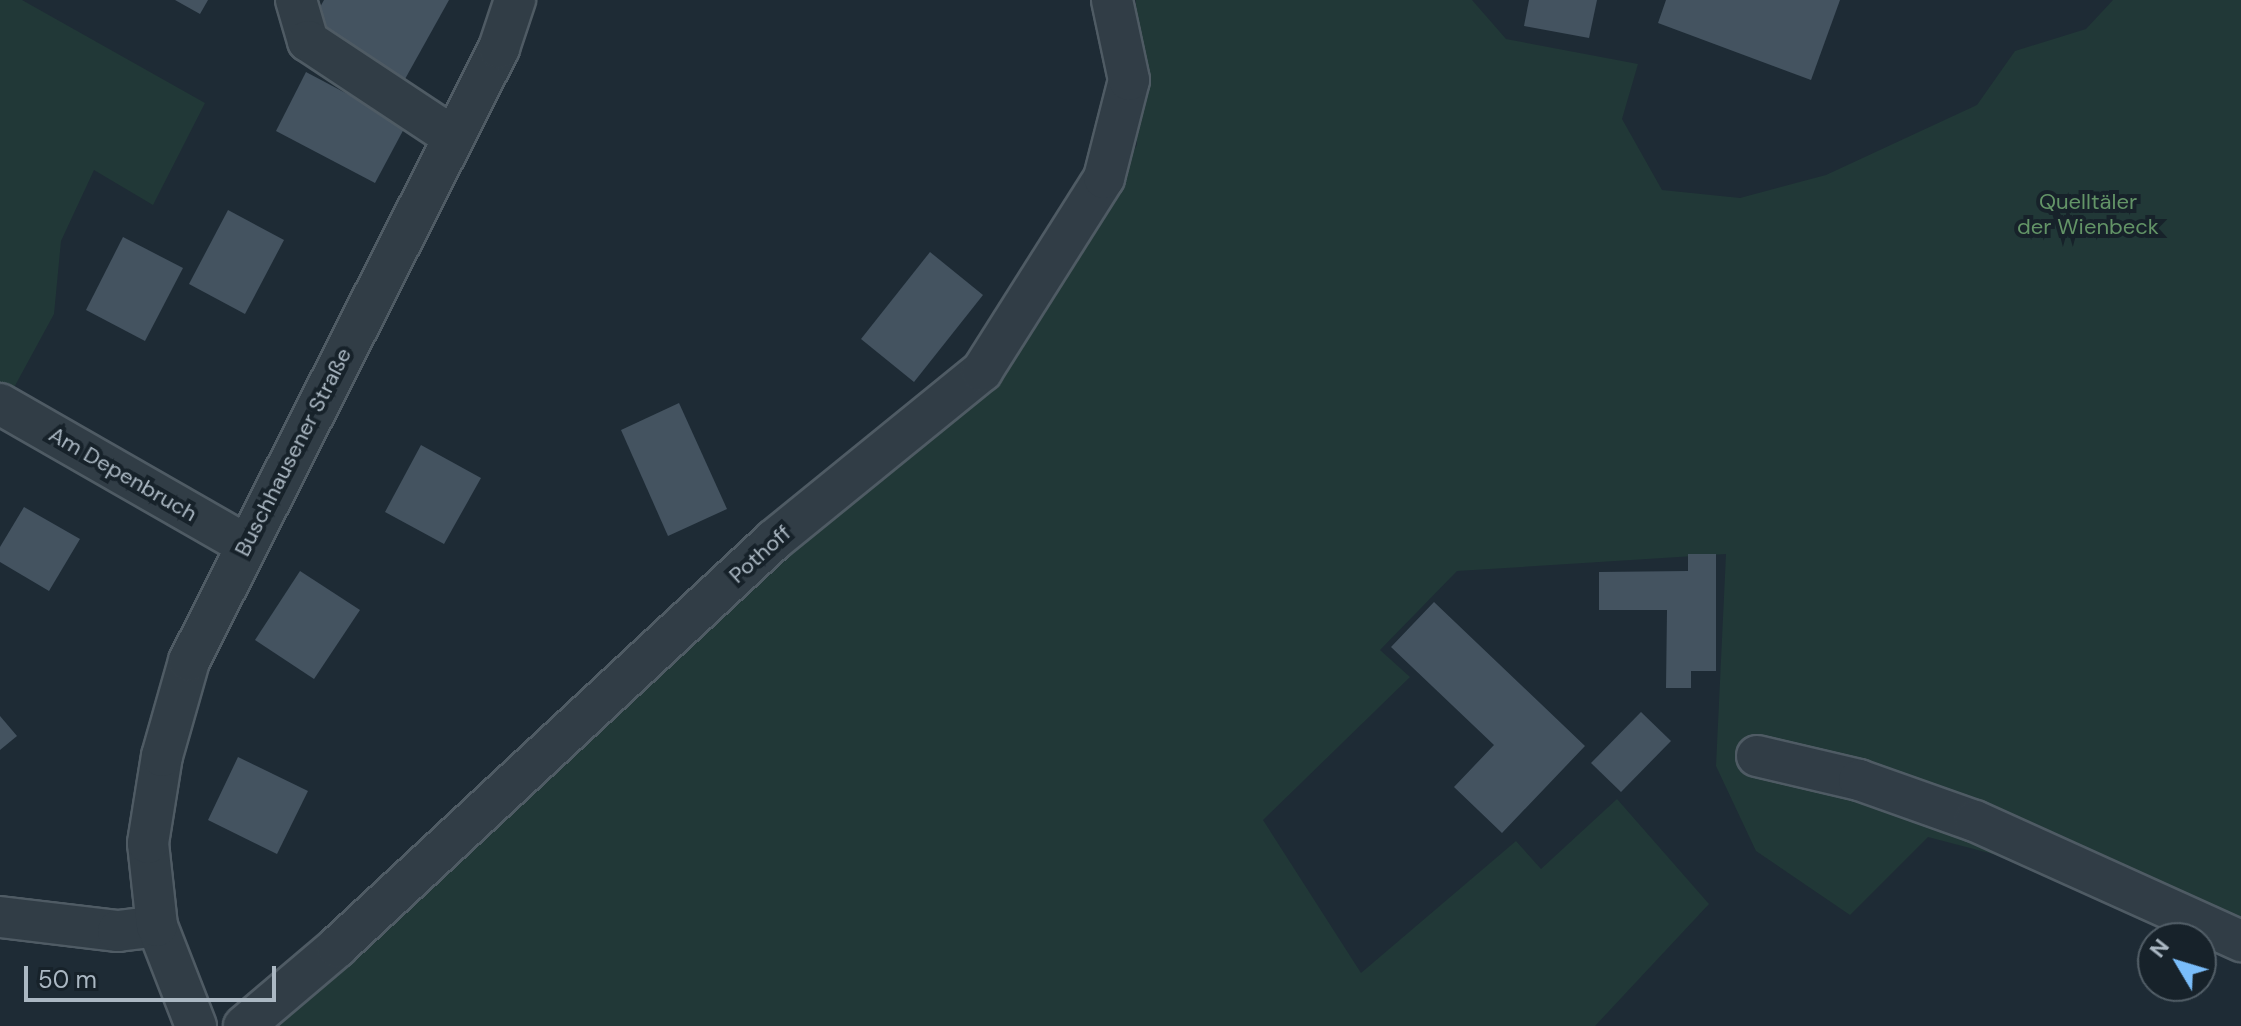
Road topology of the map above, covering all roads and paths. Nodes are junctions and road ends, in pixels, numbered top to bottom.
1 (296, 0) edge
2 (515, 0) edge
3 (1112, 0) edge
4 (453, 137) junction
5 (0, 404) edge
6 (246, 545) junction
7 (1757, 756) dead end
8 (0, 917) edge
9 (157, 926) junction
10 (2241, 941) edge
11 (196, 1026) edge
12 (244, 1026) edge

1 - 4 street
2 - 4 street, Buschhausener Straße
3 - 12 street, Pothoff
4 - 6 street, Buschhausener Straße
5 - 6 street, Am Depenbruch
6 - 9 street, Buschhausener Straße
7 - 10 street
8 - 9 street
9 - 11 street, Buschhausener Straße

